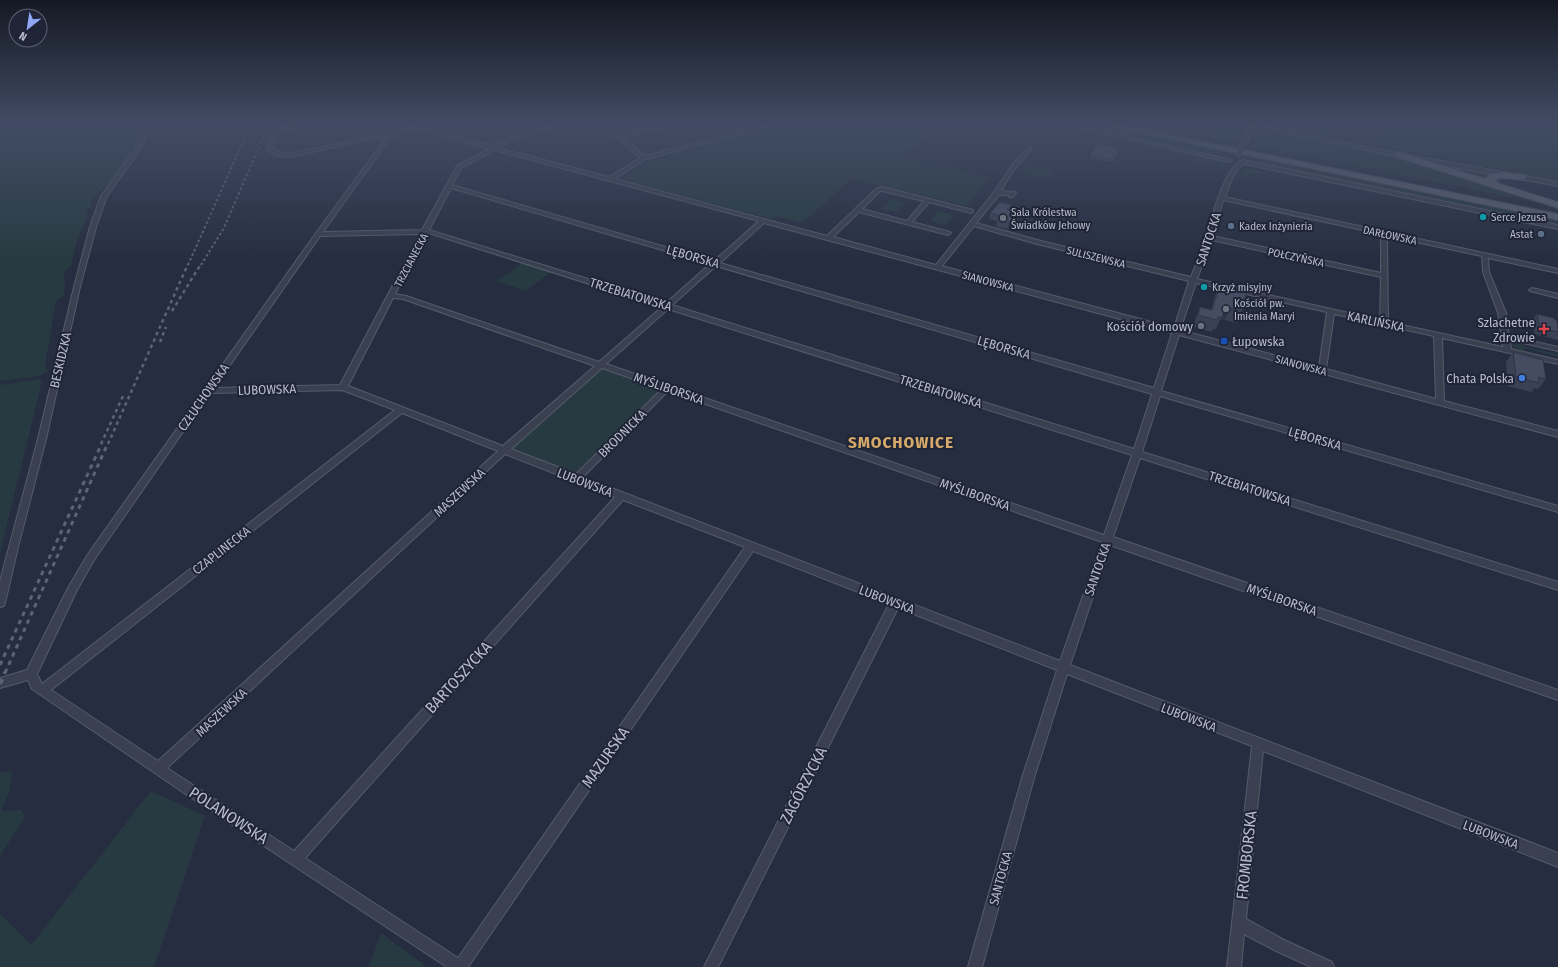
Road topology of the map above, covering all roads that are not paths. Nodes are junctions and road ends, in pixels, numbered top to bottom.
1 (122, 171) edge
2 (363, 171) edge
3 (457, 171) edge
4 (580, 171) edge
5 (623, 171) edge
6 (1010, 171) edge
7 (1231, 171) edge
8 (1233, 171) edge
9 (1292, 171) edge
10 (1335, 171) edge
11 (1361, 171) edge
12 (1450, 171) edge
13 (1490, 171) edge
14 (1231, 175) junction
15 (1523, 177) junction
16 (610, 179) junction
17 (1558, 184) edge
18 (450, 186) junction
19 (1497, 186) junction
20 (997, 193) junction
21 (1012, 196) dead end
22 (1222, 198) junction
23 (928, 200) junction
24 (1558, 205) edge
25 (858, 210) junction
26 (971, 211) dead end
27 (1558, 211) edge
28 (1508, 217) joint
29 (1558, 217) edge
30 (764, 220) junction
31 (908, 223) junction
32 (972, 224) junction
33 (1558, 226) edge
34 (425, 232) junction
35 (948, 233) dead end
36 (318, 234) junction
37 (1384, 234) junction
38 (1208, 237) junction
39 (828, 238) junction
40 (1485, 255) junction
41 (715, 263) junction
42 (938, 267) junction
43 (1558, 271) edge
44 (1384, 276) junction
45 (1193, 280) junction
46 (1532, 290) dead end
47 (392, 296) junction
48 (1558, 296) edge
49 (667, 306) junction
50 (1331, 311) junction
51 (1384, 322) junction
52 (1177, 332) junction
53 (1438, 334) junction
54 (1505, 337) junction
55 (1507, 349) junction
56 (1558, 350) edge
57 (1558, 362) edge
58 (599, 364) junction
59 (1322, 371) junction
60 (343, 387) junction
61 (667, 388) junction
62 (208, 391) junction
63 (1157, 392) junction
64 (1440, 402) junction
65 (400, 410) junction
66 (1558, 434) edge
67 (503, 451) junction
68 (1137, 453) junction
69 (576, 479) junction
70 (620, 496) junction
71 (1558, 509) edge
72 (1107, 539) junction
73 (750, 547) junction
74 (1558, 586) edge
75 (895, 602) junction
76 (0, 604) edge
77 (1063, 668) junction
78 (31, 674) junction
79 (0, 683) edge
80 (43, 690) junction
81 (1558, 695) edge
82 (1258, 744) junction
83 (159, 768) junction
84 (296, 859) junction
85 (1558, 860) edge
86 (1239, 923) junction
87 (460, 967) edge
88 (711, 967) edge
89 (975, 967) edge
90 (1234, 967) edge
91 (1327, 967) edge

1 - 76 street, BESKIDZKA
2 - 36 street, CZŁUCHOWSKA
3 - 18 street, TRZCIANECKA
4 - 16 street, SIANOWSKA
5 - 16 street
6 - 20 street
7 - 14 street, SANTOCKA
8 - 14 street, SANTOCKA
9 - 28 street
10 - 29 main road
11 - 27 main road
12 - 19 main road
13 - 15 street
14 - 22 street, SANTOCKA
15 - 17 street
15 - 19 main road
16 - 30 street, SIANOWSKA
18 - 34 street, TRZCIANECKA
18 - 41 street, LĘBORSKA
19 - 24 main road
20 - 21 street
20 - 32 street
22 - 37 street, DARŁOWSKA
22 - 38 street, SANTOCKA
23 - 25 street
23 - 26 street
23 - 31 street
25 - 31 street
25 - 39 street
28 - 33 main road
30 - 39 street, SIANOWSKA
30 - 41 street, MASZEWSKA
31 - 35 street
32 - 42 street
32 - 45 street, SULISZEWSKA
34 - 36 street, TRZEBIATOWSKA
34 - 47 street, TRZCIANECKA
34 - 49 street, TRZEBIATOWSKA
36 - 62 street, CZŁUCHOWSKA
37 - 40 street, DARŁOWSKA
37 - 44 street
38 - 44 street, POŁCZYŃSKA
38 - 45 street, SANTOCKA
39 - 42 street, SIANOWSKA
40 - 43 street, DARŁOWSKA
40 - 54 street
41 - 49 street, MASZEWSKA
41 - 63 street, LĘBORSKA
42 - 52 street, SIANOWSKA
44 - 51 street
45 - 50 street, KARLIŃSKA
45 - 52 street, SANTOCKA
46 - 48 street
47 - 58 street, MYŚLIBORSKA
47 - 60 street, TRZCIANECKA
49 - 58 street, MASZEWSKA
49 - 68 street, TRZEBIATOWSKA
50 - 51 street, KARLIŃSKA
50 - 59 street
51 - 53 street, KARLIŃSKA
52 - 59 street, SIANOWSKA
52 - 63 street, SANTOCKA
53 - 55 street, KARLIŃSKA
53 - 64 street
54 - 55 street
54 - 56 street
55 - 57 street, KARLIŃSKA
58 - 61 street, MYŚLIBORSKA
58 - 67 street, MASZEWSKA
59 - 64 street, SIANOWSKA
60 - 62 street, LUBOWSKA
60 - 65 street, LUBOWSKA
61 - 69 street, BRODNICKA
61 - 72 street, MYŚLIBORSKA
62 - 78 street, CZŁUCHOWSKA
63 - 68 street, SANTOCKA
63 - 71 street, LĘBORSKA
64 - 66 street, SIANOWSKA
65 - 67 street, LUBOWSKA
65 - 80 street, CZAPLINECKA
67 - 69 street, LUBOWSKA
67 - 83 street, MASZEWSKA
68 - 72 street, SANTOCKA
68 - 74 street, TRZEBIATOWSKA
69 - 70 street, LUBOWSKA
70 - 73 street, LUBOWSKA
70 - 84 street, BARTOSZYCKA
72 - 77 street, SANTOCKA
72 - 81 street, MYŚLIBORSKA
73 - 75 street, LUBOWSKA
73 - 87 street, MAZURSKA
75 - 77 street, LUBOWSKA
75 - 88 street, ZAGÓRZYCKA
77 - 82 street, LUBOWSKA
77 - 89 street, SANTOCKA
78 - 79 street
78 - 80 street, POLANOWSKA
80 - 83 street, POLANOWSKA
82 - 85 street, LUBOWSKA
82 - 86 street, FROMBORSKA
83 - 84 street, POLANOWSKA
84 - 87 street, POLANOWSKA
86 - 90 street, FROMBORSKA
86 - 91 street

